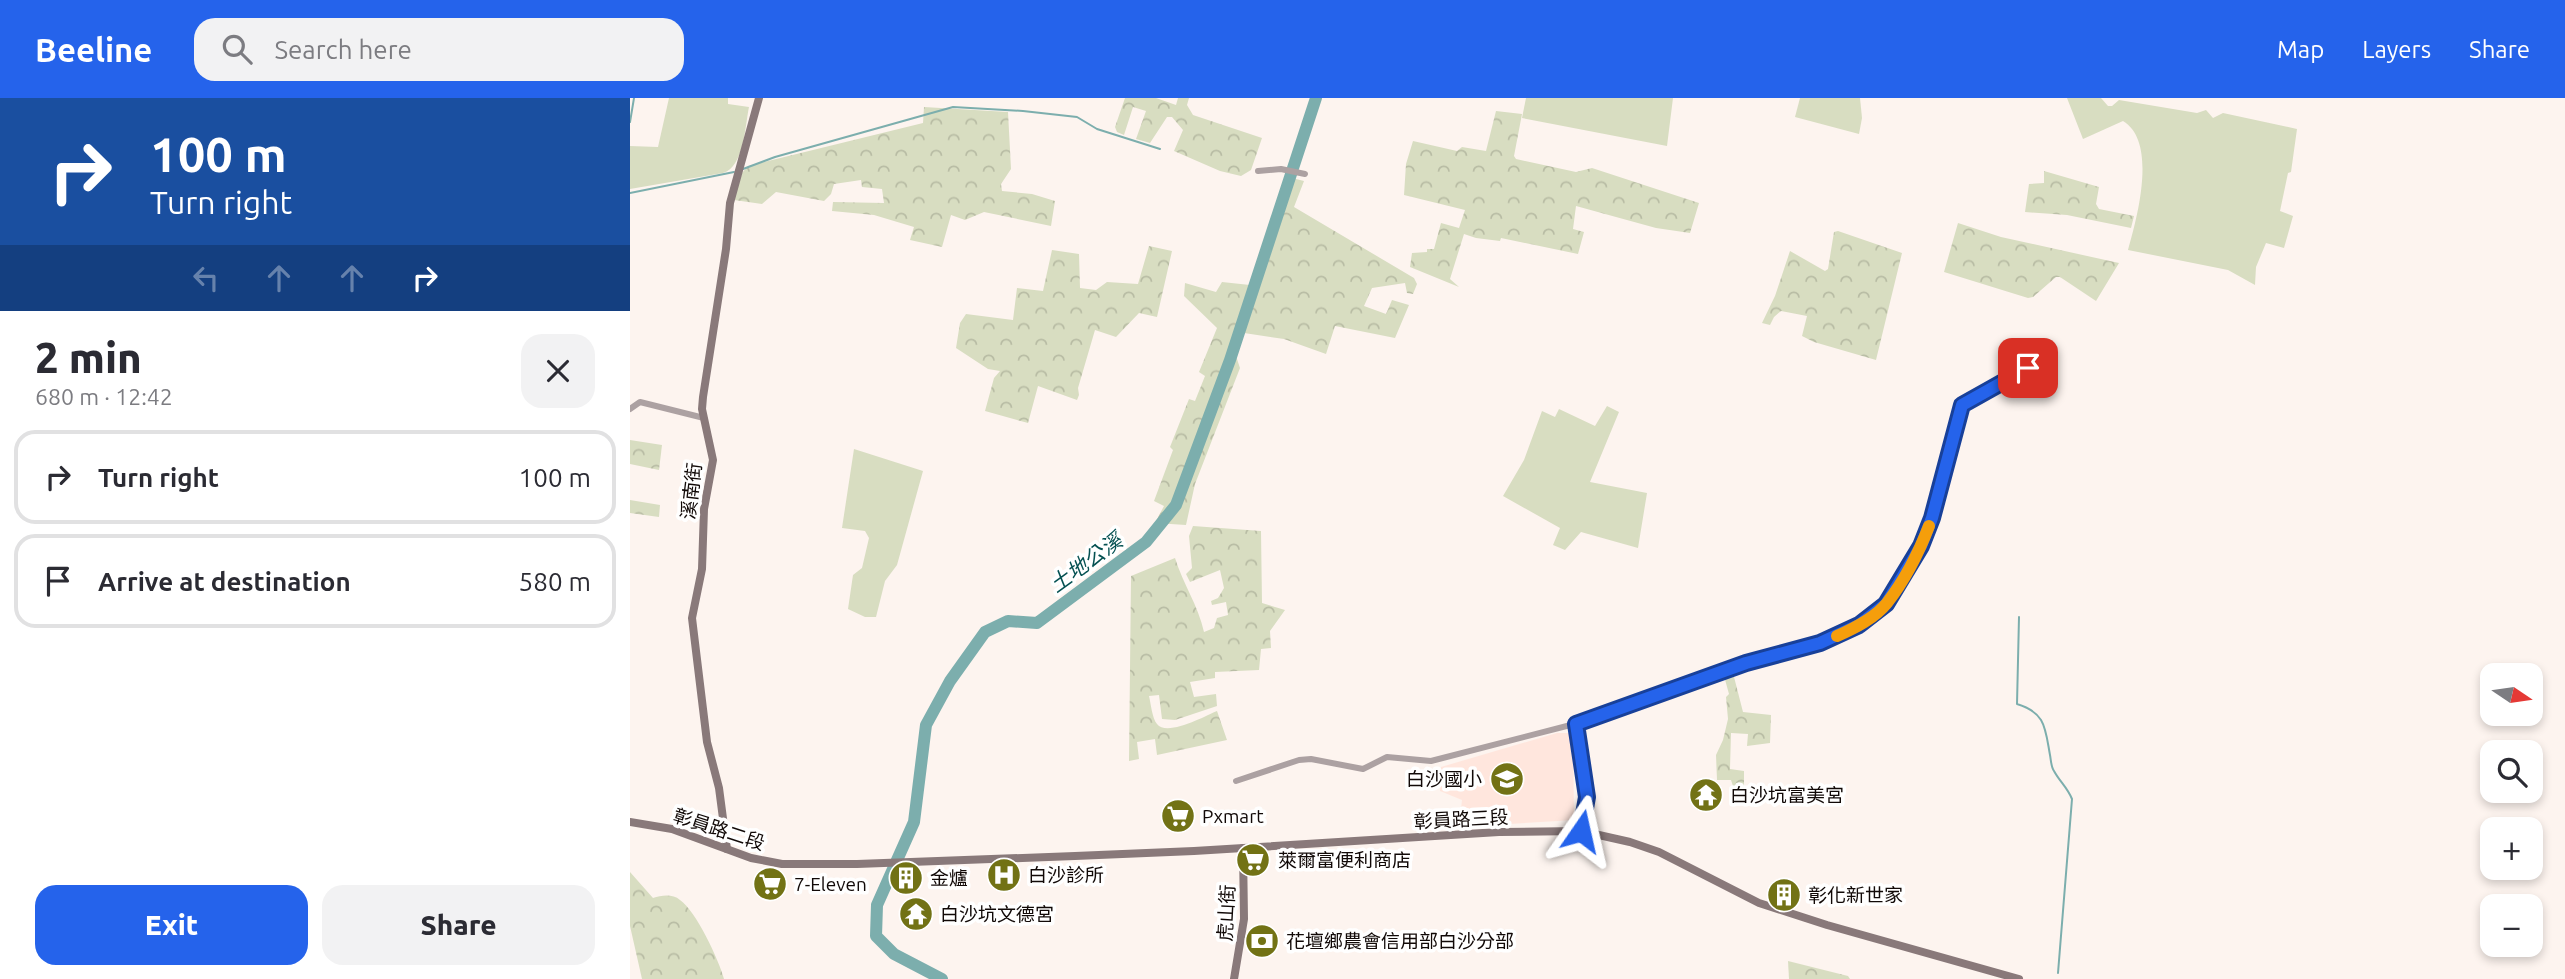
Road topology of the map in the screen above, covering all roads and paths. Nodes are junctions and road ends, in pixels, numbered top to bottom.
1 (759, 98) edge
2 (1258, 171) dead end
3 (1301, 174) dead end
4 (2028, 368) dead end
5 (630, 409) edge
6 (704, 418) junction
7 (1576, 724) junction
8 (1236, 781) dead end
9 (630, 822) edge
10 (1581, 831) junction
11 (1243, 848) junction
12 (727, 849) junction
13 (920, 862) joint
14 (1234, 979) edge
15 (2019, 979) edge

1 - 6 main road, 溪南街
2 - 3 street
4 - 7 street
5 - 6 street
6 - 12 main road, 溪南街
7 - 8 street
7 - 10 street
9 - 12 main road, 彰員路二段
10 - 11 main road, 彰員路三段
10 - 15 main road, 彰員路三段
11 - 13 main road, 彰員路三段
11 - 14 main road, 虎山街
12 - 13 main road, 彰員路二段

